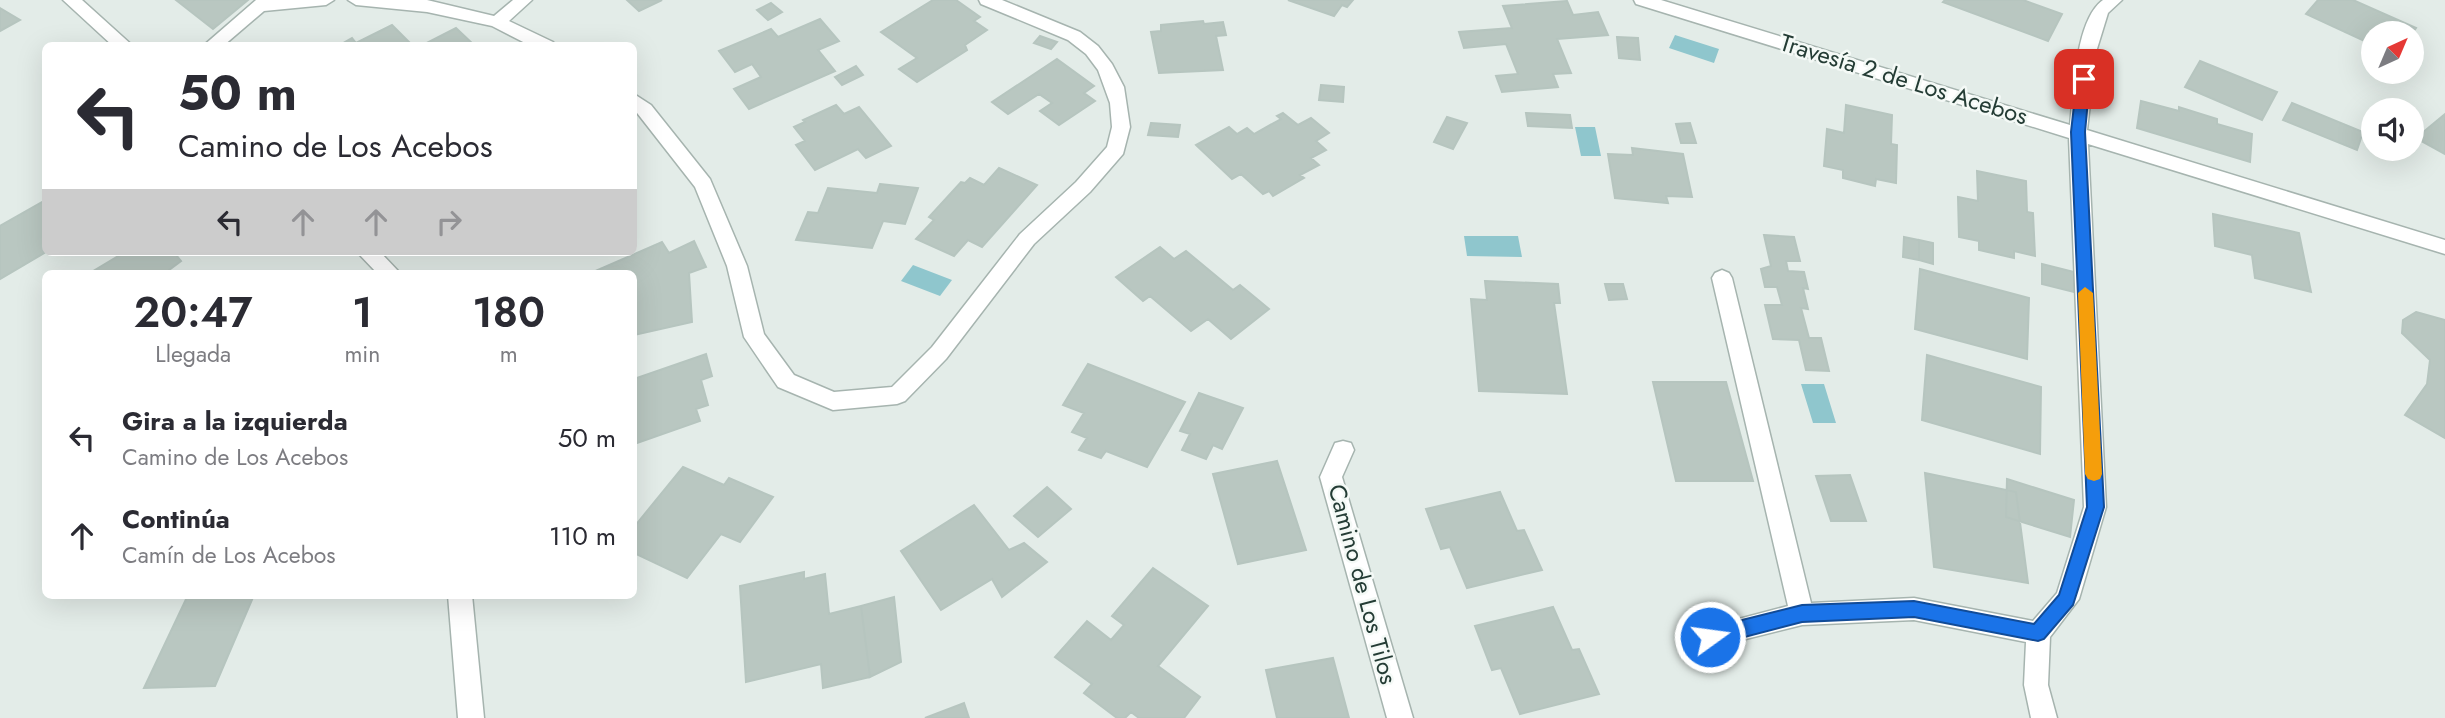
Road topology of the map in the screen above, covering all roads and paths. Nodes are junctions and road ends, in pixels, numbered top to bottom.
1 (71, 0) edge
2 (326, 0) edge
3 (356, 0) edge
4 (524, 0) edge
5 (987, 0) edge
6 (1642, 0) edge
7 (2114, 0) edge
8 (263, 3) edge
9 (497, 22) junction
10 (120, 42) edge
11 (216, 42) edge
12 (539, 42) edge
13 (637, 102) edge
14 (2078, 132) junction
15 (2445, 247) edge
16 (371, 256) edge
17 (387, 270) edge
18 (1721, 278) dead end
19 (1343, 450) dead end
20 (460, 599) edge
21 (1802, 614) junction
22 (2038, 633) junction
23 (1710, 637) dead end
24 (471, 718) edge
25 (1400, 718) edge
26 (2044, 718) edge

1 - 10 street
2 - 8 street
3 - 9 street
4 - 9 street
5 - 13 street
6 - 14 street, Travesía 2 de Los Acebos
7 - 14 street
8 - 11 street
9 - 12 street
14 - 15 street, Travesía 2 de Los Acebos
14 - 22 street
16 - 17 street
18 - 21 street
19 - 25 street, Camino de Los Tilos
20 - 24 street
21 - 22 street
21 - 23 street
22 - 26 street

